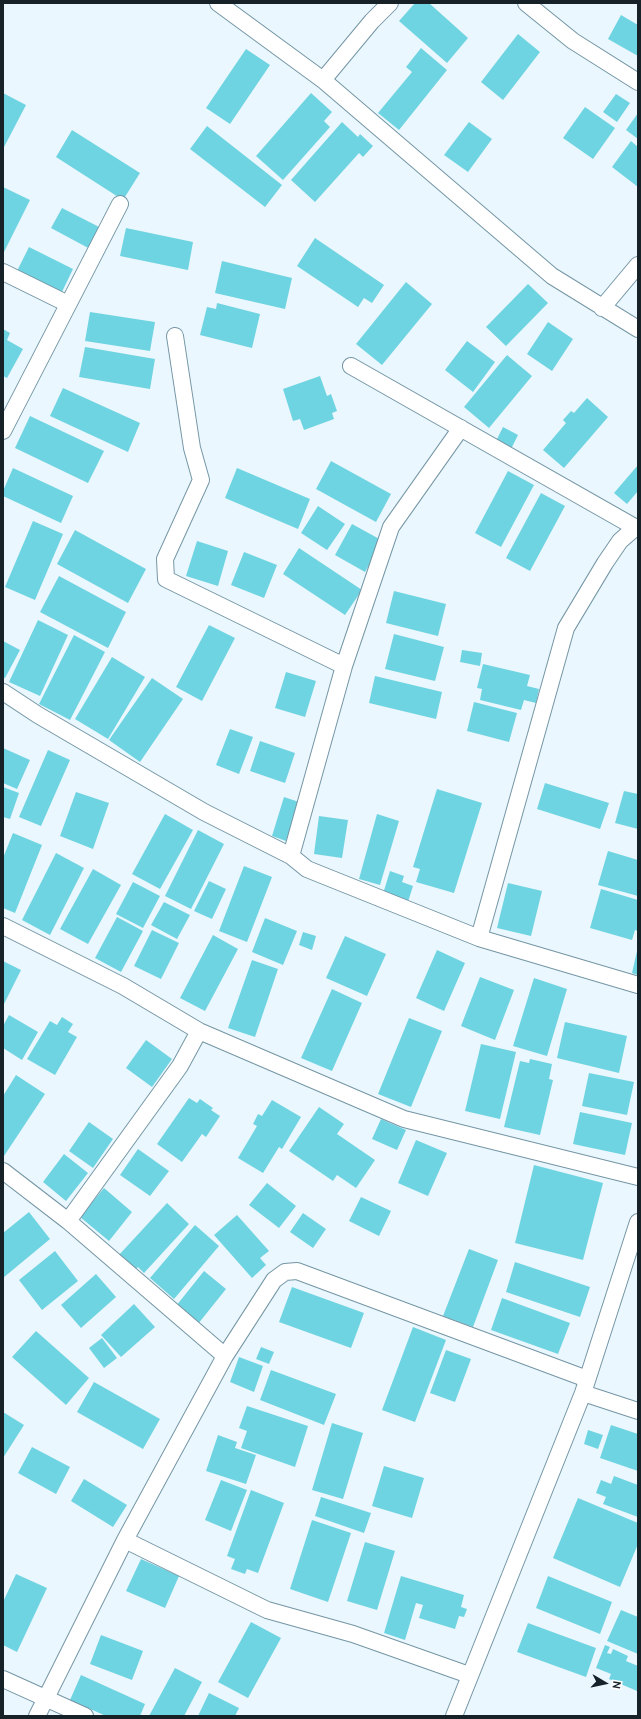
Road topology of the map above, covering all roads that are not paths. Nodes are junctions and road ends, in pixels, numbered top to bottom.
1 (218, 3) edge
2 (390, 3) edge
3 (526, 3) edge
4 (323, 80) junction
5 (638, 82) edge
6 (120, 204) dead end
7 (638, 265) edge
8 (3, 272) edge
9 (68, 304) junction
10 (602, 308) junction
11 (638, 329) edge
12 (175, 336) dead end
13 (351, 366) dead end
14 (461, 428) junction
15 (3, 431) edge
16 (637, 528) edge
17 (344, 666) junction
18 (3, 692) edge
19 (291, 856) junction
20 (3, 926) edge
21 (479, 938) junction
22 (638, 985) edge
23 (199, 1031) junction
24 (4, 1172) edge
25 (638, 1177) edge
26 (68, 1221) junction
27 (638, 1222) edge
28 (225, 1356) junction
29 (585, 1386) junction
30 (638, 1411) edge
31 (125, 1540) junction
32 (470, 1675) junction
33 (3, 1679) edge
34 (47, 1698) junction
35 (37, 1716) edge
36 (85, 1716) edge
37 (454, 1716) edge

1 - 4 street
2 - 4 street
3 - 5 street
4 - 10 street
6 - 9 street
7 - 10 street
8 - 9 street
9 - 15 street
10 - 11 street
12 - 17 street
13 - 14 street
14 - 16 street
14 - 17 street
16 - 21 street
17 - 19 street
18 - 19 street
19 - 21 street
20 - 23 street
21 - 22 street
23 - 25 street
23 - 26 street
24 - 26 street
26 - 28 street
27 - 29 street
28 - 29 street
28 - 31 street
29 - 30 street
29 - 32 street
31 - 32 street
31 - 34 street
32 - 37 street
33 - 34 street
34 - 35 street
34 - 36 street

